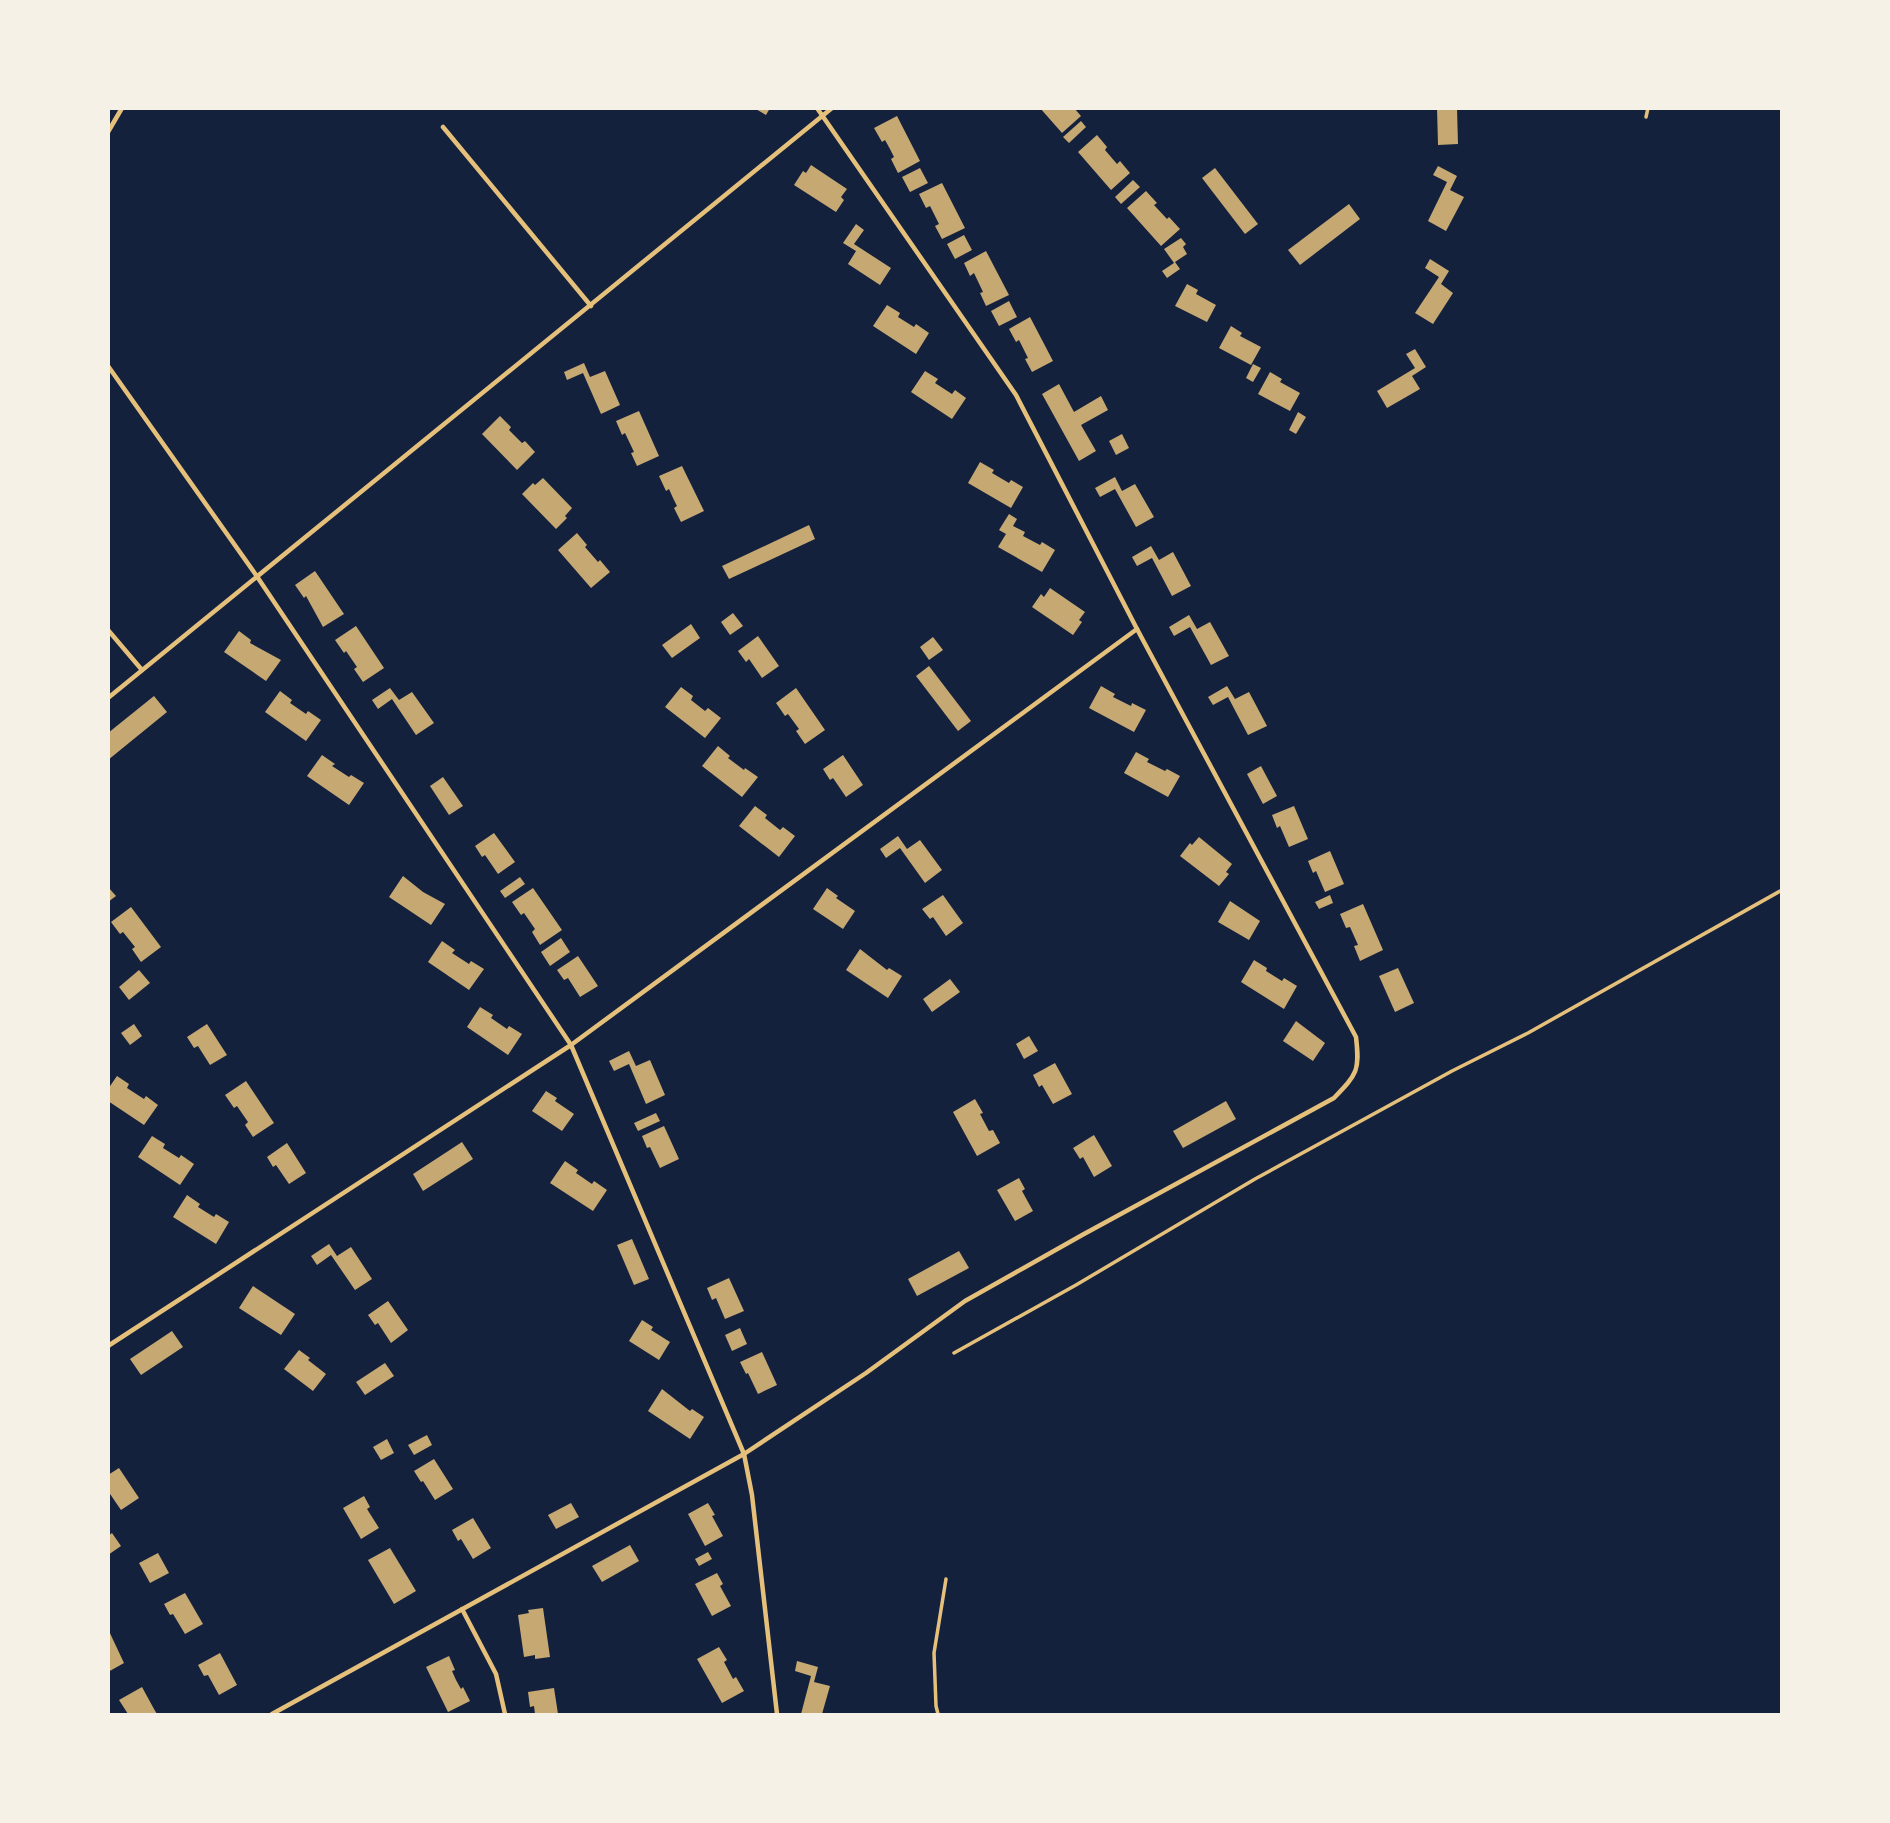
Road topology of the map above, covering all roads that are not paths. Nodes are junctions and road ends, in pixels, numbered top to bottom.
1 (122, 108) edge
2 (817, 108) edge
3 (832, 108) edge
4 (822, 116) junction
5 (443, 127) dead end
6 (108, 132) edge
7 (591, 306) junction
8 (108, 366) edge
9 (256, 575) junction
10 (1138, 629) junction
11 (108, 630) edge
12 (142, 670) junction
13 (108, 698) edge
14 (571, 1045) junction
15 (108, 1346) edge
16 (744, 1454) junction
17 (462, 1609) junction
18 (272, 1714) edge
19 (505, 1714) edge
20 (777, 1714) edge

1 - 6 lane
2 - 4 lane
3 - 4 lane
4 - 7 lane
4 - 10 lane
5 - 7 lane
7 - 9 lane
8 - 9 lane
9 - 12 lane
9 - 14 lane
10 - 14 lane
10 - 16 lane
11 - 12 lane
12 - 13 lane
14 - 15 lane
14 - 16 lane
16 - 17 lane
16 - 20 lane
17 - 18 lane
17 - 19 lane

